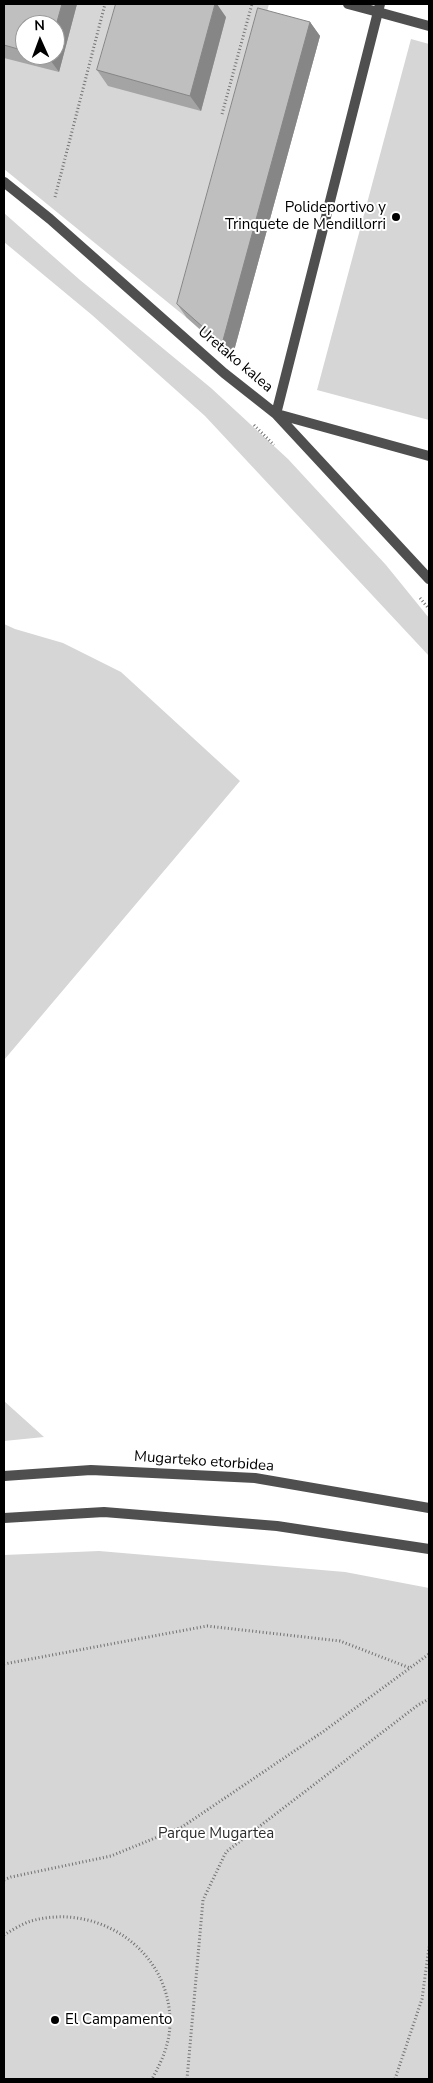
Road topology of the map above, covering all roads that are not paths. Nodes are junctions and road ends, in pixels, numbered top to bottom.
1 (348, 4) edge
2 (379, 8) edge
3 (429, 26) edge
4 (4, 182) edge
5 (276, 414) junction
6 (429, 456) edge
7 (429, 579) edge
8 (4, 1476) edge
9 (429, 1508) edge
10 (4, 1518) edge
11 (429, 1549) edge

1 - 2 street
2 - 3 street
2 - 5 street
4 - 5 street, Uretako kalea
5 - 6 street
5 - 7 street, Uretako kalea
8 - 9 street, Mugarteko etorbidea
10 - 11 street

